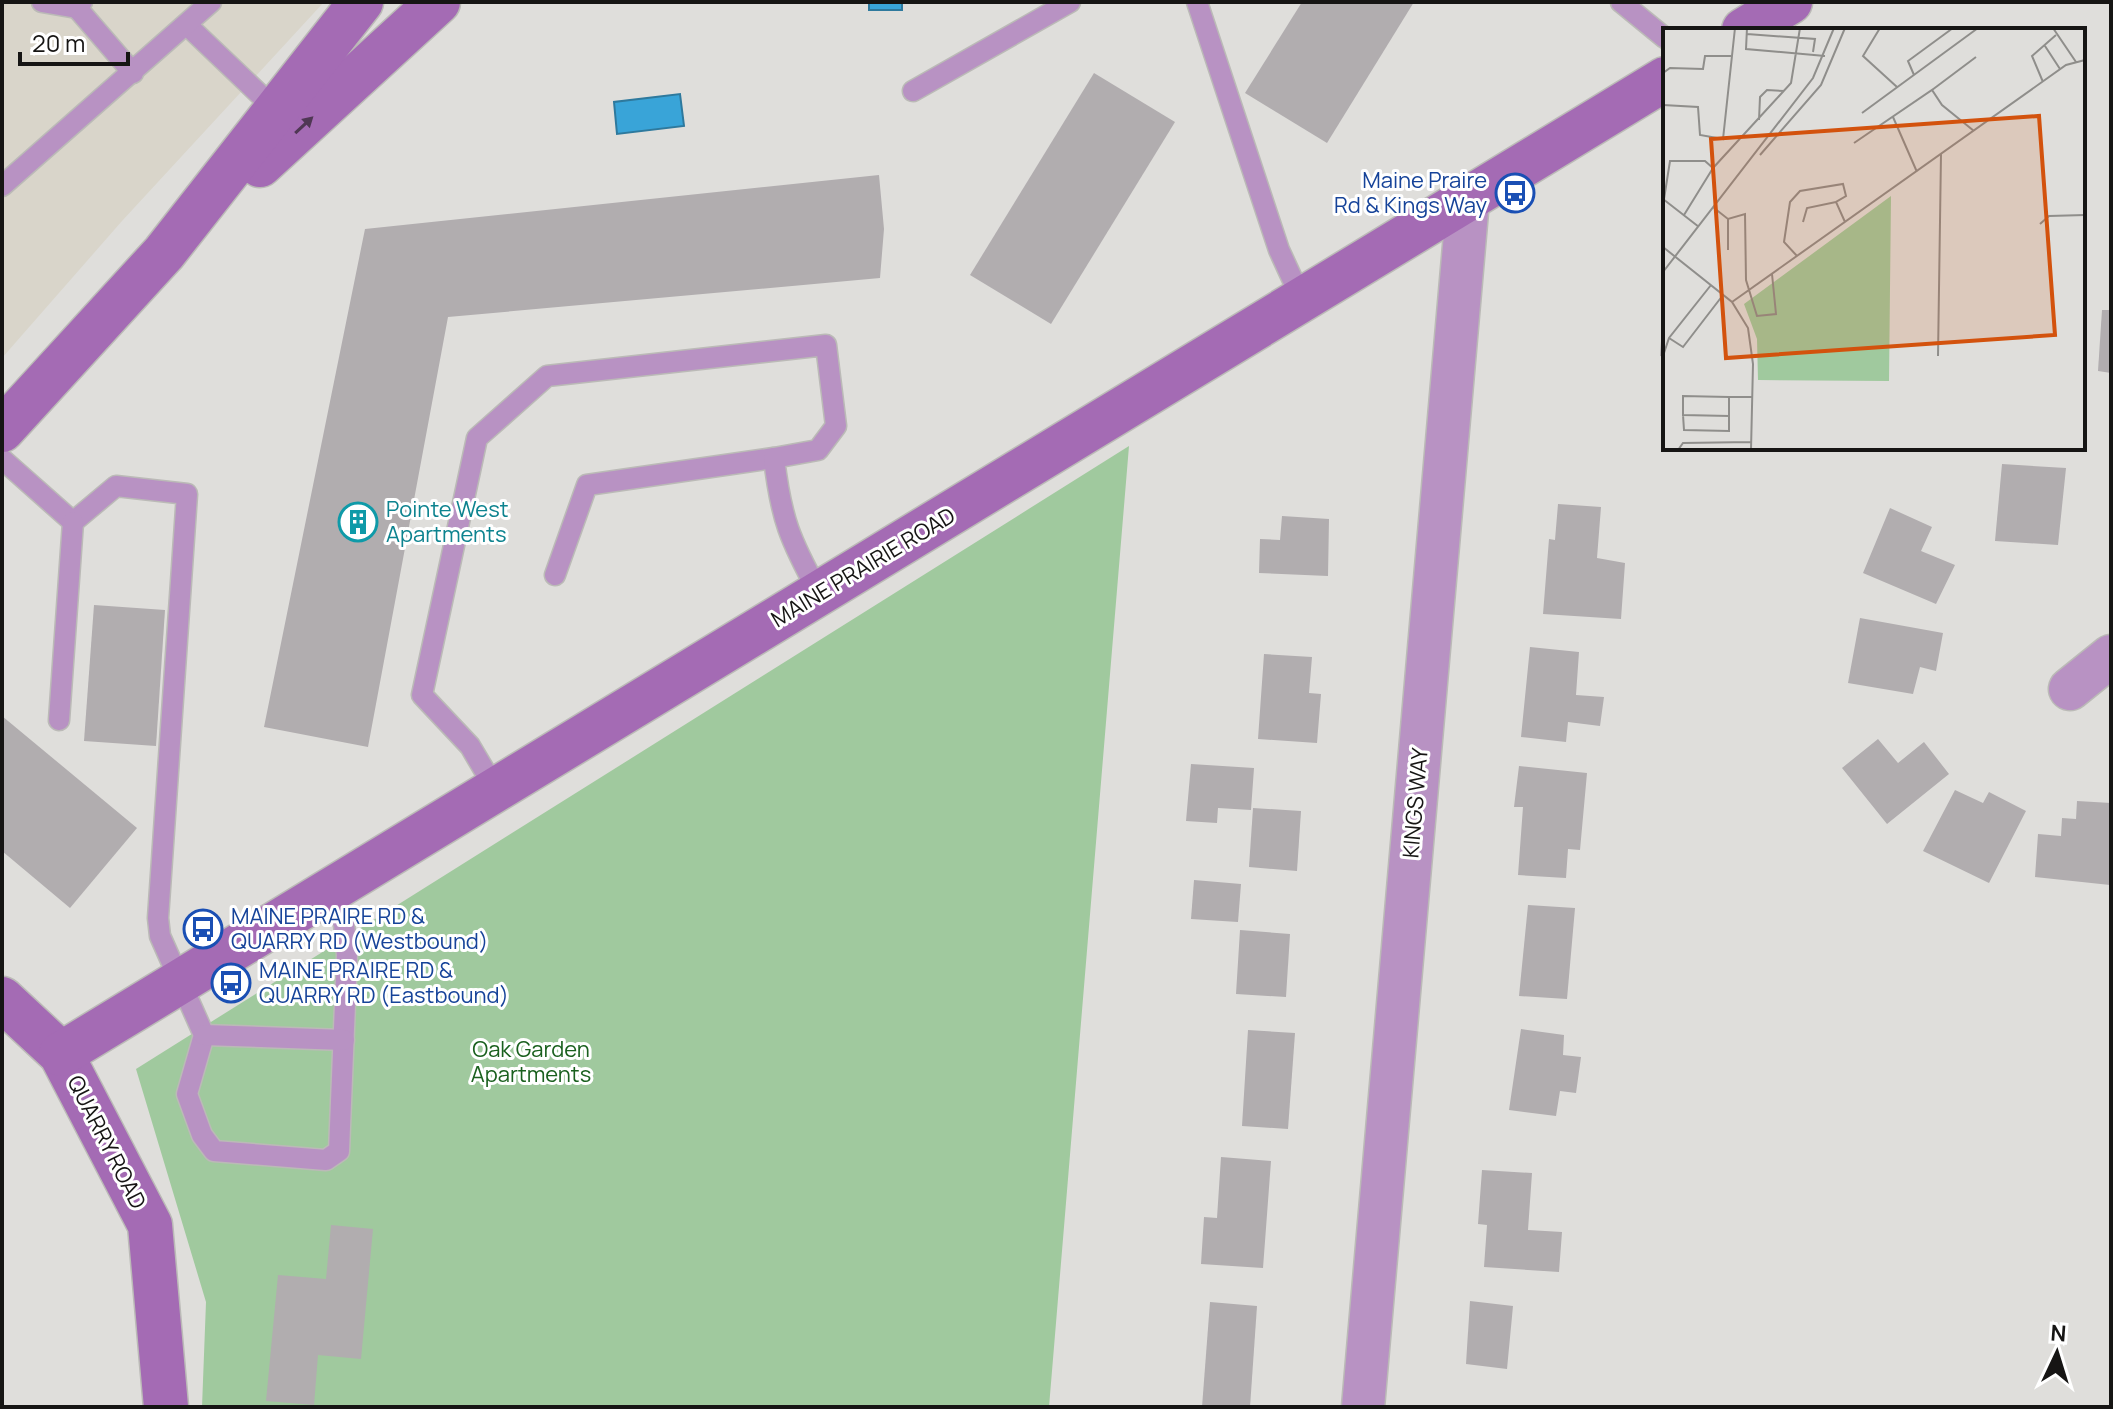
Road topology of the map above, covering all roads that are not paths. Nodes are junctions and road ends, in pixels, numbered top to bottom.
1 (42, 2) edge
2 (211, 2) edge
3 (361, 2) edge
4 (438, 2) edge
5 (1070, 2) edge
6 (1197, 2) edge
7 (1621, 2) edge
8 (1790, 2) edge
9 (79, 5) edge
10 (188, 26) junction
11 (1747, 28) edge
12 (1663, 36) edge
13 (133, 73) junction
14 (1663, 80) edge
15 (913, 91) dead end
16 (276, 110) junction
17 (2, 186) edge
18 (1468, 200) junction
19 (164, 253) junction
20 (1302, 300) junction
21 (2, 430) edge
22 (774, 458) junction
23 (2, 459) edge
24 (73, 522) junction
25 (555, 575) dead end
26 (819, 593) junction
27 (2111, 656) edge
28 (2070, 689) dead end
29 (59, 720) dead end
30 (496, 790) junction
31 (330, 891) junction
32 (180, 982) junction
33 (5, 1007) edge
34 (204, 1035) junction
35 (344, 1040) junction
36 (61, 1054) junction
37 (166, 1407) edge
38 (1363, 1407) edge

1 - 9 lane
2 - 10 lane
3 - 16 street
19 -> 4 street
5 - 15 lane
6 - 20 lane
7 - 12 lane
8 - 11 street
9 - 13 lane
10 - 13 lane
10 - 16 lane
13 - 17 lane
14 - 18 street, MAINE PRAIRIE ROAD
16 - 19 street
18 - 20 street, MAINE PRAIRIE ROAD
18 - 38 street, KINGS WAY
19 - 21 street
20 - 26 street, MAINE PRAIRIE ROAD
22 - 25 lane
22 - 26 lane
22 - 30 lane
23 - 24 lane
24 - 29 lane
24 - 32 lane
26 - 30 street, MAINE PRAIRIE ROAD
27 - 28 street
30 - 31 street, MAINE PRAIRIE ROAD
31 - 32 street, MAINE PRAIRIE ROAD
31 - 35 lane
32 - 34 lane
32 - 36 street, MAINE PRAIRIE ROAD
33 - 36 street, QUARRY ROAD
34 - 35 lane
34 - 35 lane
36 - 37 street, QUARRY ROAD

